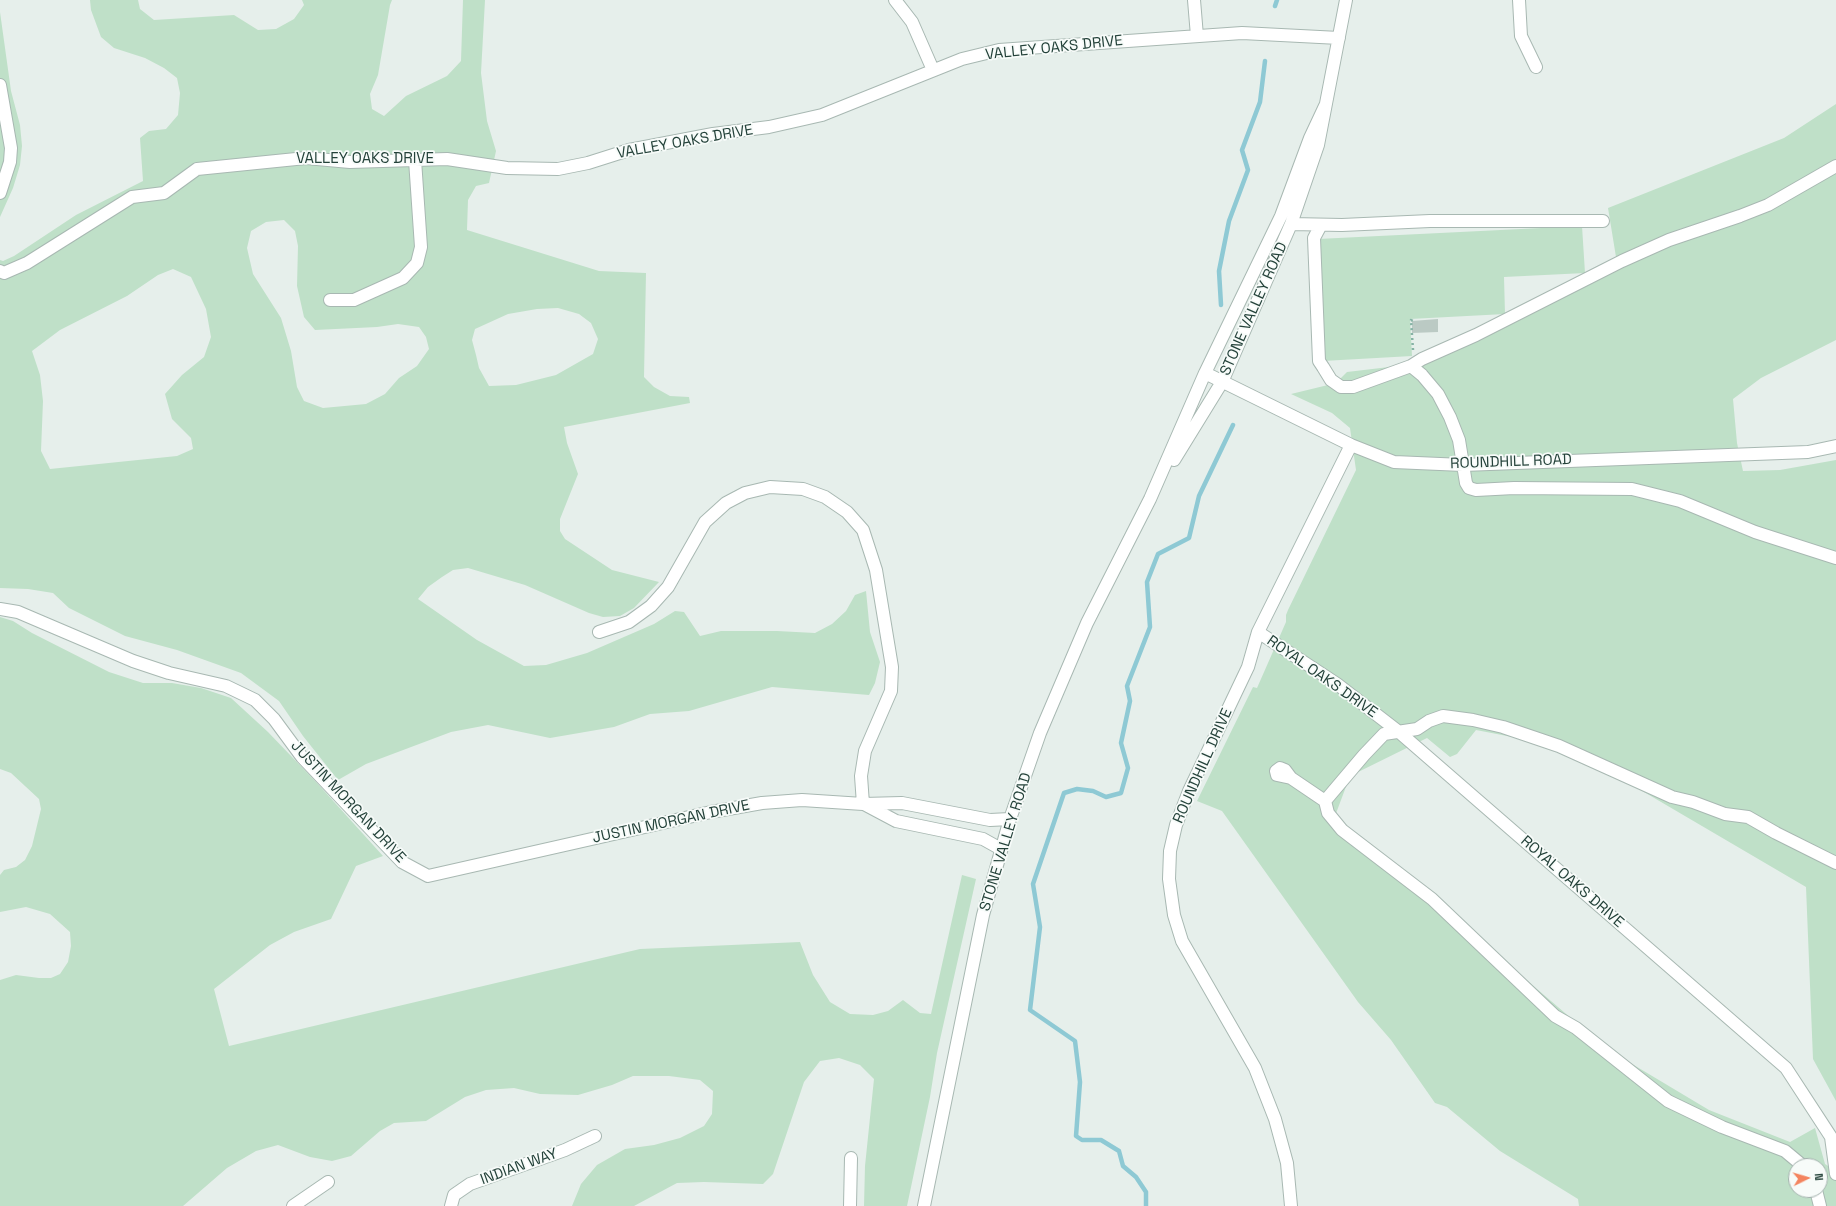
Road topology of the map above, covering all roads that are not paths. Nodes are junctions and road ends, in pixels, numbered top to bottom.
1 (895, 0) edge
2 (1194, 0) edge
3 (1346, 0) edge
4 (1519, 0) edge
5 (1196, 36) junction
6 (1339, 38) junction
7 (1536, 67) dead end
8 (934, 70) junction
9 (0, 85) edge
10 (1325, 106) junction
11 (414, 160) junction
12 (1836, 166) edge
13 (0, 193) edge
14 (1603, 221) dead end
15 (1291, 224) junction
16 (1321, 225) junction
17 (0, 271) edge
18 (330, 300) dead end
19 (1413, 365) junction
20 (1205, 373) junction
21 (1222, 382) junction
22 (1351, 445) junction
23 (1836, 446) edge
24 (1463, 465) junction
25 (1150, 499) junction
26 (1836, 558) edge
27 (0, 609) edge
28 (598, 632) dead end
29 (1258, 632) junction
30 (1399, 732) junction
31 (1291, 778) dead end
32 (1326, 802) junction
33 (863, 804) junction
34 (1010, 819) junction
35 (1001, 848) junction
36 (1836, 863) edge
37 (595, 1136) dead end
38 (1834, 1136) edge
39 (851, 1158) dead end
40 (1793, 1158) edge
41 (1836, 1174) edge
42 (328, 1182) dead end
43 (293, 1206) edge
44 (451, 1206) edge
45 (850, 1206) edge
46 (924, 1206) edge
47 (1291, 1206) edge

1 - 8 street
2 - 5 street
3 - 6 street, STONE VALLEY ROAD
4 - 7 street
5 - 6 street, VALLEY OAKS DRIVE
5 - 8 street, VALLEY OAKS DRIVE
6 - 10 street, STONE VALLEY ROAD
8 - 11 street, VALLEY OAKS DRIVE
9 - 13 street
10 - 15 street, STONE VALLEY ROAD
10 - 20 street, STONE VALLEY ROAD
11 - 17 street, VALLEY OAKS DRIVE
11 - 18 street
12 - 19 street
14 - 16 street
15 - 16 street
15 - 21 street, STONE VALLEY ROAD
16 - 19 street
19 - 24 street
20 - 21 street, ROUNDHILL ROAD
20 - 25 street, STONE VALLEY ROAD
21 - 22 street, ROUNDHILL ROAD
21 - 25 street, STONE VALLEY ROAD
22 - 24 street, ROUNDHILL ROAD
22 - 29 street, ROUNDHILL DRIVE
23 - 24 street, ROUNDHILL ROAD
24 - 26 street
25 - 34 street, STONE VALLEY ROAD
27 - 33 street, JUSTIN MORGAN DRIVE
28 - 33 street
29 - 30 street, ROYAL OAKS DRIVE
29 - 47 street, ROUNDHILL DRIVE
30 - 32 street
30 - 36 street
30 - 38 street, ROYAL OAKS DRIVE
31 - 32 street
32 - 40 street
33 - 34 street, JUSTIN MORGAN DRIVE
33 - 35 street
34 - 35 street, STONE VALLEY ROAD
35 - 46 street, STONE VALLEY ROAD
37 - 44 street, INDIAN WAY
38 - 41 street, ROYAL OAKS DRIVE
39 - 45 street
42 - 43 street

